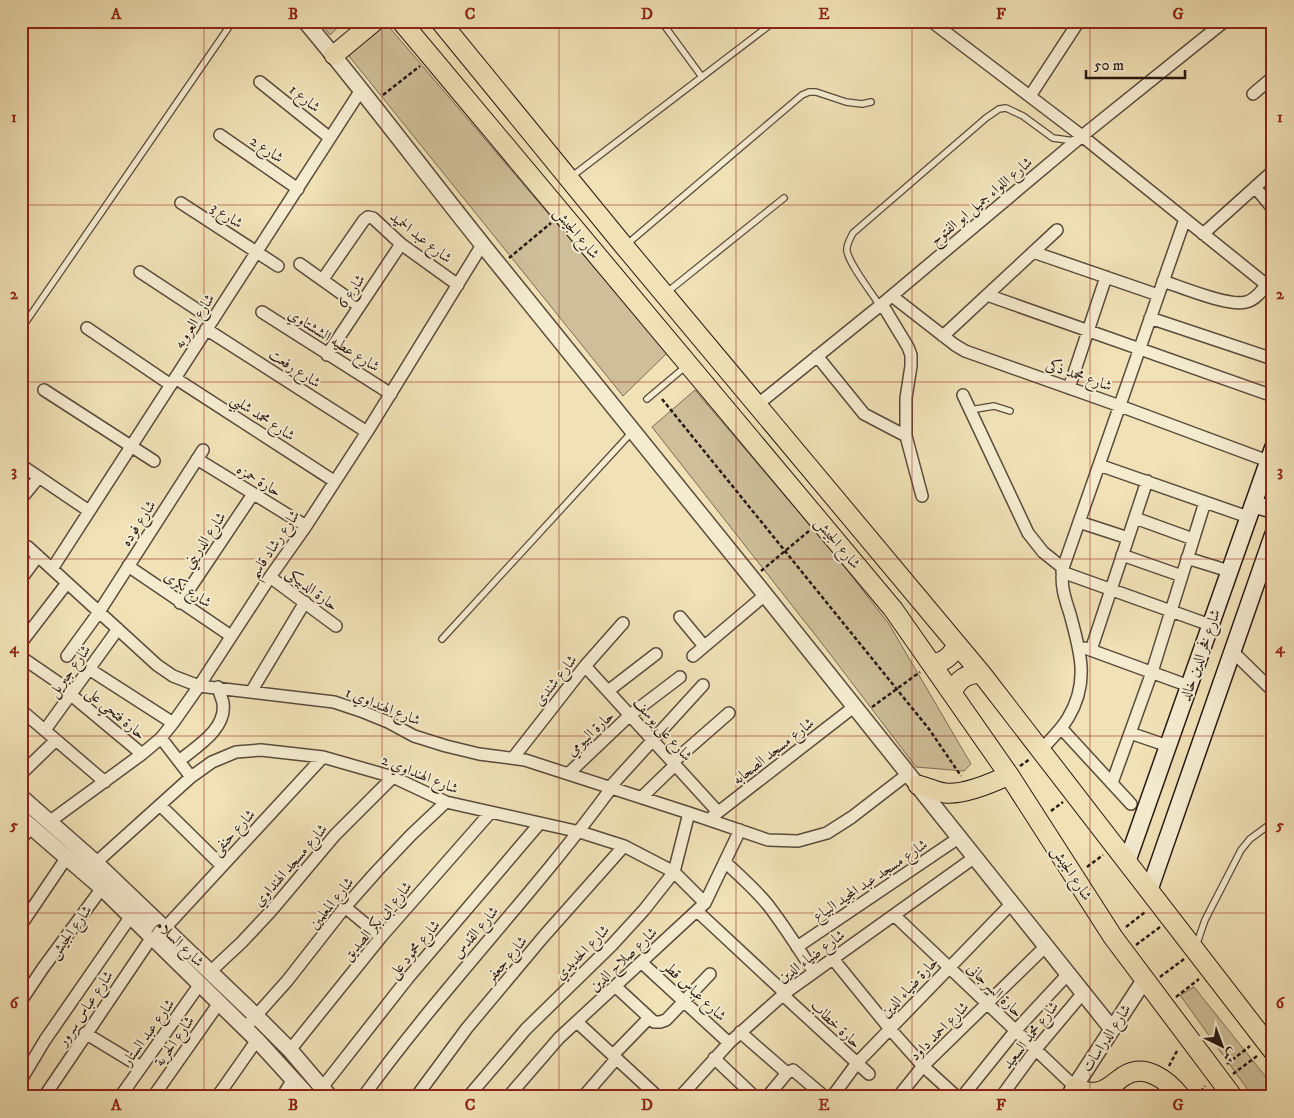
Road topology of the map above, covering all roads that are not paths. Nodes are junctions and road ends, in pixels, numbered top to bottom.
1 (25, 21) edge
2 (233, 21) edge
3 (305, 21) edge
4 (375, 21) edge
5 (400, 21) edge
6 (440, 21) edge
7 (661, 21) edge
8 (774, 21) edge
9 (931, 21) edge
10 (1079, 21) edge
11 (1225, 21) edge
12 (21, 27) edge
13 (334, 55) junction
14 (702, 77) junction
15 (1273, 77) edge
16 (260, 82) dead end
17 (361, 90) junction
18 (1253, 94) dead end
19 (1030, 96) junction
20 (871, 102) dead end
21 (220, 135) dead end
22 (330, 138) junction
23 (1079, 138) junction
24 (1273, 171) edge
25 (569, 179) junction
26 (1255, 187) junction
27 (298, 188) junction
28 (784, 198) dead end
29 (181, 203) dead end
30 (1273, 209) edge
31 (1185, 219) junction
32 (1057, 230) dead end
33 (1203, 234) junction
34 (401, 244) junction
35 (482, 244) junction
36 (624, 245) junction
37 (257, 252) junction
38 (1034, 252) junction
39 (601, 262) junction
40 (300, 264) dead end
41 (278, 266) dead end
42 (140, 272) dead end
43 (1106, 277) junction
44 (323, 279) junction
45 (1163, 281) junction
46 (458, 284) junction
47 (1269, 288) edge
48 (664, 294) junction
49 (987, 295) junction
50 (1158, 295) junction
51 (892, 296) junction
52 (881, 305) junction
53 (359, 306) junction
54 (262, 312) dead end
55 (1150, 318) junction
56 (210, 324) junction
57 (87, 328) dead end
58 (21, 329) edge
59 (1088, 331) junction
60 (943, 336) junction
61 (1139, 349) junction
62 (327, 355) junction
63 (818, 356) junction
64 (1273, 359) edge
65 (688, 365) junction
66 (173, 382) junction
67 (1069, 388) junction
68 (44, 390) dead end
69 (391, 394) junction
70 (963, 395) dead end
71 (1273, 396) edge
72 (647, 400) dead end
73 (757, 405) junction
74 (1120, 406) junction
75 (970, 410) junction
76 (1010, 411) dead end
77 (633, 431) junction
78 (367, 432) junction
79 (906, 436) junction
80 (131, 446) junction
81 (1270, 454) edge
82 (200, 455) joint
83 (154, 462) dead end
84 (1099, 464) junction
85 (21, 465) edge
86 (38, 476) junction
87 (334, 481) junction
88 (1147, 481) junction
89 (253, 494) junction
90 (922, 496) dead end
91 (21, 499) edge
92 (1205, 502) junction
93 (89, 510) junction
94 (1251, 510) junction
95 (1273, 510) edge
96 (1135, 518) junction
97 (1079, 522) junction
98 (306, 526) junction
99 (1273, 535) edge
100 (1128, 538) junction
101 (1193, 539) junction
102 (22, 546) edge
103 (38, 556) junction
104 (1122, 556) junction
105 (1187, 558) junction
106 (128, 566) junction
107 (52, 568) junction
108 (1062, 570) junction
109 (1229, 571) junction
110 (1182, 576) junction
111 (270, 577) junction
112 (21, 579) edge
113 (67, 583) junction
114 (1111, 590) junction
115 (765, 595) junction
116 (305, 602) junction
117 (180, 603) junction
118 (1171, 611) junction
119 (99, 612) junction
120 (680, 617) dead end
121 (623, 623) dead end
122 (1210, 625) junction
123 (336, 626) dead end
124 (118, 630) junction
125 (231, 636) junction
126 (442, 639) dead end
127 (21, 643) edge
128 (957, 645) junction
129 (704, 646) junction
130 (1079, 646) junction
131 (1091, 650) junction
132 (1232, 651) junction
133 (656, 654) dead end
134 (67, 656) dead end
135 (692, 656) dead end
136 (21, 657) edge
137 (932, 664) junction
138 (585, 666) junction
139 (89, 669) junction
140 (1152, 672) junction
141 (981, 673) junction
142 (680, 677) dead end
143 (703, 684) dead end
144 (199, 686) junction
145 (1189, 686) junction
146 (218, 687) junction
147 (608, 691) junction
148 (1273, 691) edge
149 (251, 692) junction
150 (71, 693) junction
151 (952, 693) junction
152 (21, 710) edge
153 (858, 710) junction
154 (729, 713) dead end
155 (630, 715) junction
156 (173, 724) junction
157 (1061, 728) junction
158 (45, 730) junction
159 (1130, 733) junction
160 (162, 738) junction
161 (56, 740) junction
162 (652, 740) junction
163 (1168, 746) junction
164 (1041, 750) junction
165 (142, 754) junction
166 (323, 757) junction
167 (513, 758) junction
168 (179, 762) junction
169 (674, 764) junction
170 (21, 774) edge
171 (568, 774) junction
172 (1009, 775) junction
173 (191, 777) junction
174 (392, 777) junction
175 (914, 779) junction
176 (105, 782) junction
177 (1112, 783) junction
178 (611, 787) junction
179 (21, 797) edge
180 (642, 797) junction
181 (446, 802) junction
182 (1131, 804) dead end
183 (160, 805) junction
184 (690, 812) junction
185 (490, 813) junction
186 (714, 815) junction
187 (26, 822) edge
188 (49, 822) junction
189 (1273, 822) edge
190 (540, 823) junction
191 (740, 830) junction
192 (580, 832) junction
193 (960, 837) junction
194 (21, 840) edge
195 (624, 846) junction
196 (67, 857) junction
197 (976, 857) junction
198 (725, 862) junction
199 (1127, 862) junction
200 (222, 866) junction
201 (90, 868) junction
202 (674, 872) junction
203 (102, 888) junction
204 (1153, 896) junction
205 (1012, 903) junction
206 (701, 907) junction
207 (345, 908) junction
208 (894, 915) junction
209 (131, 916) junction
210 (21, 925) edge
211 (165, 928) junction
212 (381, 936) junction
213 (152, 937) junction
214 (1046, 946) junction
215 (797, 947) junction
216 (1194, 950) junction
217 (833, 959) junction
218 (642, 962) junction
219 (949, 967) junction
220 (210, 972) junction
221 (814, 972) junction
222 (710, 974) dead end
223 (1068, 974) junction
224 (1147, 982) junction
225 (200, 984) junction
226 (615, 986) junction
227 (1083, 992) junction
228 (784, 994) junction
229 (21, 1001) edge
230 (684, 1001) junction
231 (219, 1003) junction
232 (988, 1003) junction
233 (256, 1016) junction
234 (649, 1018) junction
235 (577, 1022) junction
236 (245, 1028) junction
237 (890, 1029) junction
238 (1112, 1029) junction
239 (1016, 1030) junction
240 (740, 1032) junction
241 (85, 1034) junction
242 (257, 1040) junction
243 (729, 1043) junction
244 (1036, 1049) junction
245 (1271, 1049) edge
246 (290, 1050) junction
247 (615, 1057) junction
248 (714, 1058) junction
249 (857, 1063) junction
250 (923, 1066) junction
251 (141, 1067) junction
252 (787, 1073) junction
253 (870, 1074) dead end
254 (293, 1079) junction
255 (21, 1080) edge
256 (1228, 1090) edge
257 (1071, 1092) edge
258 (322, 1094) edge
259 (44, 1097) edge
260 (120, 1097) edge
261 (153, 1097) edge
262 (217, 1097) edge
263 (282, 1097) edge
264 (308, 1097) edge
265 (363, 1097) edge
266 (416, 1097) edge
267 (468, 1097) edge
268 (508, 1097) edge
269 (583, 1097) edge
270 (658, 1097) edge
271 (680, 1097) edge
272 (755, 1097) edge
273 (766, 1097) edge
274 (825, 1097) edge
275 (832, 1097) edge
276 (898, 1097) edge
277 (957, 1097) edge
278 (962, 1097) edge
279 (1001, 1097) edge
280 (1181, 1097) edge

1 - 12 street
2 - 58 lane
3 - 13 street
4 - 13 main road
5 - 39 main road, شارع الجيش
6 - 25 main road, شارع الجيش
7 - 14 lane
8 - 14 lane
9 - 19 street
10 - 19 street
11 - 23 street, شارع اللواء جميل ابو الفتوح
13 - 17 street
14 - 25 lane
15 - 18 street
16 - 22 street, شارع 1
17 - 22 street, شارع العروبه
17 - 35 street
19 - 23 street
20 - 36 lane
21 - 27 street, شارع 2
22 - 27 street, شارع العروبه
23 - 31 street
23 - 51 street, شارع اللواء جميل ابو الفتوح
23 - 52 lane
24 - 26 street
25 - 36 main road, شارع الجيش
26 - 30 street
26 - 33 street
27 - 37 street, شارع العروبه
28 - 48 lane
29 - 37 street, شارع 3
31 - 33 street
31 - 45 street
32 - 38 street
33 - 47 street
34 - 44 street, شارع عبد الحميد
34 - 46 street, شارع عبد الحميد
34 - 53 street, شارع 6
35 - 46 street, شارع رشاد قاسم
35 - 77 street
36 - 39 main road
36 - 48 main road, شارع الجيش
37 - 41 street, شارع 3
37 - 56 street, شارع العروبه
38 - 43 street
38 - 49 street
39 - 65 main road, شارع الجيش
40 - 44 street
42 - 56 street, شارع رفعت
43 - 50 street
43 - 59 street
44 - 53 street
45 - 47 street
45 - 50 street
46 - 69 street, شارع رشاد قاسم
48 - 73 main road, شارع الجيش
49 - 59 street
49 - 60 street
50 - 55 street
51 - 52 street, شارع اللواء جميل ابو الفتوح
51 - 60 street, شارع محمد ذكى
52 - 63 street, شارع اللواء جميل ابو الفتوح
52 - 79 street
53 - 62 street, شارع 6
54 - 62 street, شارع عطيه الششتاوي
55 - 61 street
55 - 64 street
56 - 66 street, شارع العروبه
56 - 78 street, شارع رفعت
57 - 66 street, شارع محمد شلبي
59 - 61 street
59 - 67 street
60 - 67 street, شارع محمد ذكى
61 - 71 street
61 - 74 street
62 - 69 street, شارع عطيه الششتاوي
63 - 73 street, شارع اللواء جميل ابو الفتوح
63 - 79 street
65 - 72 lane
65 - 137 main road, شارع الجيش
66 - 80 street, شارع العروبه
66 - 87 street, شارع محمد شلبي
67 - 74 street, شارع محمد ذكى
68 - 80 street
69 - 78 street, شارع رشاد قاسم
70 - 75 street
73 - 128 main road, شارع الجيش
74 - 81 street, شارع محمد ذكى
74 - 84 street
75 - 76 lane
75 - 108 street
77 - 115 street
77 - 126 lane
78 - 87 street, شارع رشاد قاسم
79 - 90 street
80 - 83 street
80 - 93 street, شارع العروبه
81 - 94 main road, شارع فخر الدين خالد
82 - 89 street, حارة حمزه
82 - 106 street, شارع فوده
84 - 88 street
84 - 97 street
85 - 86 street
86 - 91 street
86 - 93 street
87 - 98 street, شارع رشاد قاسم
88 - 92 street
88 - 96 street
89 - 98 street, حارة حمزه
89 - 117 street, شارع الدريني
92 - 94 street
92 - 101 street
93 - 107 street, شارع العروبه
94 - 95 main road
94 - 109 main road, شارع فخر الدين خالد
96 - 100 street
96 - 101 street
97 - 100 street
97 - 108 street
98 - 111 street, شارع رشاد قاسم
99 - 132 main road, شارع فخر الدين خالد
100 - 104 street
101 - 105 street
102 - 103 street, شارع الهنداوي 1
103 - 107 street, شارع الهنداوي 1
103 - 112 street
104 - 110 street
104 - 114 street
105 - 109 street
105 - 110 street
106 - 117 street, شارع بكرى
106 - 119 street, شارع فوده
107 - 113 street, شارع الهنداوي 1
108 - 114 street
108 - 130 street
109 - 122 main road, شارع فخر الدين خالد
110 - 118 street
111 - 116 street, حارة الدبيكى
111 - 125 street, شارع رشاد قاسم
113 - 119 street, شارع الهنداوي 1
113 - 127 street
114 - 118 street
114 - 131 street
115 - 129 street
115 - 153 street
116 - 123 street, حارة الدبيكى
116 - 149 street
117 - 125 street, شارع بكرى
118 - 122 street
118 - 140 street
119 - 124 street, شارع الهنداوي 1
119 - 134 street, شارع فوده
120 - 129 street
121 - 138 street, شارع شندى
122 - 145 main road, شارع فخر الدين خالد
124 - 139 street, شارع جبريل
124 - 144 street, شارع الهنداوي 1
125 - 144 street, شارع رشاد قاسم
128 - 137 main road
128 - 141 main road, شارع الجيش
129 - 135 street
130 - 131 street
130 - 157 street
131 - 140 street
132 - 148 street
132 - 204 main road, شارع فخر الدين خالد
133 - 147 street
136 - 150 street, حارة فتحي على
137 - 151 main road, شارع الجيش
138 - 147 street, شارع على يوسف
138 - 167 street, شارع شندى
139 - 150 street, شارع جبريل
139 - 156 street
140 - 145 street
140 - 159 street
141 - 151 main road
141 - 164 main road, شارع الجيش
142 - 155 street, حارة البيومي
143 - 162 street, شارع القدس
144 - 146 street, شارع الهنداوي 1
144 - 156 street, شارع رشاد قاسم
145 - 163 main road, شارع فخر الدين خالد
146 - 149 street, شارع الهنداوي 1
146 - 168 street
147 - 155 street, شارع على يوسف
149 - 167 street, شارع الهنداوي 1
150 - 158 street, شارع جبريل
150 - 165 street, حارة فتحي على
151 - 172 main road, شارع الجيش
152 - 158 street
153 - 175 street
153 - 186 street, شارع مسجد الصحابه
154 - 169 street
155 - 162 street, شارع على يوسف
155 - 171 street, حارة البيومي
156 - 160 street, شارع رشاد قاسم
157 - 164 street
157 - 177 street
158 - 161 street
159 - 163 street
159 - 177 street
160 - 165 street, شارع رشاد قاسم
160 - 168 street
161 - 170 street
161 - 176 street
162 - 169 street, شارع على يوسف
162 - 178 street, شارع القدس
163 - 199 main road, شارع فخر الدين خالد
164 - 199 main road, شارع الجيش
165 - 176 street, شارع رشاد قاسم
166 - 173 street, شارع الهنداوي 2
166 - 174 street, شارع الهنداوي 2
166 - 200 street, شارع حنفى
167 - 171 street, شارع الهنداوي 1
168 - 173 street
169 - 180 street
169 - 186 street, شارع على يوسف
171 - 178 street, شارع الهنداوي 1
172 - 175 main road
172 - 224 main road, شارع الجيش
173 - 183 street, شارع الهنداوي 2
174 - 181 street, شارع الهنداوي 2
174 - 220 street, شارع مسجد الهنداوي
175 - 191 street, شارع الهنداوي 1
175 - 193 street
176 - 188 street, شارع رشاد قاسم
177 - 182 street
178 - 180 street, شارع الهنداوي 1
178 - 192 street, شارع القدس
179 - 188 street, شارع السلام
180 - 184 street, شارع الهنداوي 1
181 - 185 street, شارع الهنداوي 2
181 - 207 street, شارع المعلمين
183 - 200 street
183 - 201 street, شارع الهنداوي 2
184 - 186 street, شارع الهنداوي 1
184 - 202 street, شارع الحديدي
185 - 190 street, شارع الهنداوي 2
185 - 212 street, شارع ابى بكر الصديق
186 - 191 street, شارع الهنداوي 1
187 - 194 street
187 - 196 street, شارع السلام
188 - 201 street, شارع السلام
189 - 216 lane
190 - 192 street, شارع الهنداوي 2
190 - 258 street, شارع محمود على
191 - 198 street, شارع صلاح الدين
192 - 195 street, شارع الهنداوي 2
192 - 265 street, شارع القدس
193 - 197 street
193 - 215 street, شارع مسجد عبد المجيد البياع
195 - 202 street, شارع الهنداوي 2
195 - 266 street, شارع جعفر
196 - 201 street, شارع السلام
196 - 210 street
197 - 205 street
197 - 208 street, شارع ضياء الدين
198 - 206 street, شارع صلاح الدين
198 - 215 street
199 - 204 main road, شارع الجيش
200 - 211 street, شارع حنفى
201 - 203 street, شارع السلام
201 - 211 street, شارع السلام
202 - 206 street, شارع الهنداوي 2
202 - 267 street, شارع الحديدي
203 - 209 street, شارع السلام
203 - 229 street, شارع الجيش
204 - 216 main road, شارع الجيش
205 - 214 street
205 - 219 street, حارة ضياء الدين
206 - 218 street, شارع صلاح الدين
206 - 228 street, حارة خطاب
207 - 212 street
207 - 233 street, شارع المعلمين
208 - 217 street, شارع ضياء الدين
208 - 219 street, حارة السرجانى
209 - 213 street, شارع السلام
209 - 255 street
211 - 220 street, شارع السلام
212 - 246 street, شارع ابى بكر الصديق
213 - 225 street, شارع السلام
213 - 241 street, شارع عباس سرور
214 - 223 street
214 - 232 street, شارع احمد داود
215 - 221 street
216 - 245 main road, شارع الجيش
217 - 221 street, شارع ضياء الدين
217 - 237 street
218 - 226 street, شارع صلاح الدين
218 - 230 street, شارع عباس قطر
219 - 232 street, حارة السرجانى
219 - 237 street, حارة ضياء الدين
220 - 233 street, شارع السلام
221 - 228 street, شارع ضياء الدين
222 - 230 street
223 - 227 street
223 - 239 street
224 - 238 street, شارع الدراسات
224 - 256 main road, شارع الجيش
225 - 231 street, شارع السلام
225 - 251 street, شارع عبد الستار
226 - 234 street
226 - 235 street, شارع صلاح الدين
227 - 238 street
227 - 244 street, شارع محمد السعيد
228 - 240 street, شارع ضياء الدين
228 - 249 street, حارة خطاب
230 - 234 street
230 - 243 street, شارع عباس قطر
231 - 236 street, شارع السلام
231 - 261 street, شارع الحرية
232 - 239 street, حارة السرجانى
232 - 250 street, شارع احمد داود
233 - 236 street, شارع المعلمين
233 - 246 street, شارع السلام
234 - 247 street
235 - 247 street
235 - 268 street, شارع صلاح الدين
236 - 242 street, شارع السلام
237 - 249 street, حارة ضياء الدين
237 - 250 street
238 - 257 street, شارع الدراسات
239 - 244 street, حارة السرجانى
239 - 278 street
240 - 243 street, شارع ضياء الدين
240 - 252 street
241 - 251 street
241 - 259 street, شارع عباس سرور
242 - 254 street, شارع السلام
242 - 262 street
243 - 248 street, شارع ضياء الدين
244 - 257 street, حارة السرجانى
244 - 279 street, شارع محمد السعيد
246 - 258 street, شارع السلام
247 - 269 street
247 - 270 street
248 - 271 street, شارع ضياء الدين
248 - 272 street
249 - 253 street, حارة خطاب
249 - 275 street, حارة ضياء الدين
250 - 276 street, شارع احمد داود
250 - 277 street
251 - 260 street, شارع عبد الستار
252 - 273 street
252 - 274 street
254 - 263 street
254 - 264 street, شارع السلام
257 - 280 main road

